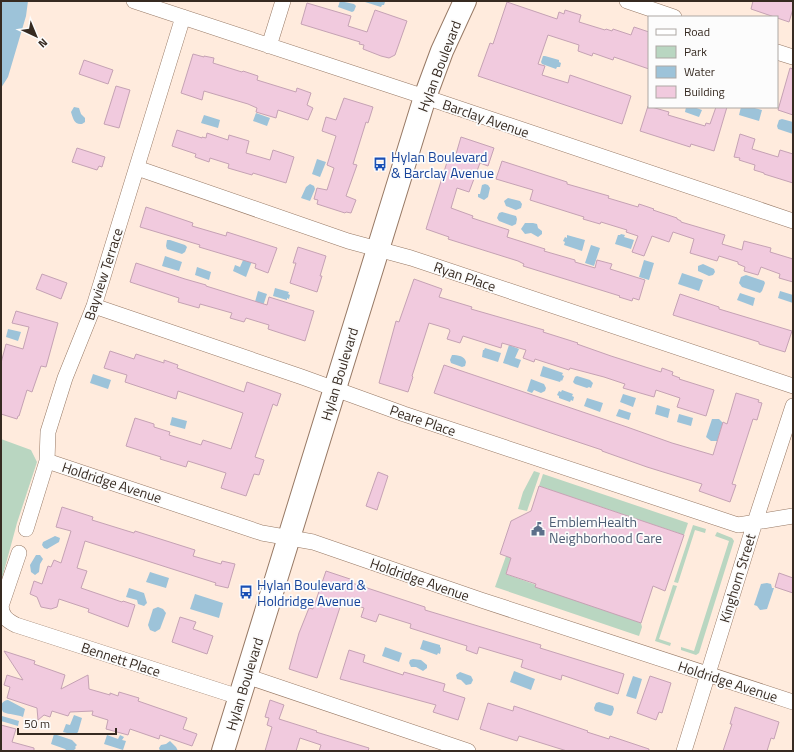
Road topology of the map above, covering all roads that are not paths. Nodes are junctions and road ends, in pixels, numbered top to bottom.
1 (134, 1) edge
2 (283, 1) edge
3 (465, 1) edge
4 (627, 1) edge
5 (671, 16) edge
6 (183, 17) junction
7 (270, 46) junction
8 (778, 52) edge
9 (793, 57) edge
10 (425, 97) junction
11 (136, 168) junction
12 (793, 221) edge
13 (379, 249) junction
14 (94, 306) junction
15 (793, 386) edge
16 (335, 389) junction
17 (793, 406) edge
18 (47, 461) junction
19 (793, 516) edge
20 (755, 522) junction
21 (26, 529) dead end
22 (289, 537) junction
23 (19, 553) dead end
24 (708, 674) junction
25 (246, 676) junction
26 (240, 697) junction
27 (793, 702) edge
28 (223, 751) edge
29 (468, 751) edge
30 (684, 751) edge

1 - 6 street, Barclay Avenue
2 - 7 street
3 - 10 main road, Hylan Boulevard
4 - 5 street
6 - 7 street, Barclay Avenue
6 - 11 street, Bayview Terrace
7 - 10 street, Barclay Avenue
8 - 9 street
10 - 12 street, Barclay Avenue
10 - 13 main road, Hylan Boulevard
11 - 13 street, Ryan Place
11 - 14 street, Bayview Terrace
13 - 15 street, Ryan Place
13 - 16 main road, Hylan Boulevard
14 - 16 street, Peare Place
14 - 18 street, Bayview Terrace
16 - 20 street, Peare Place
16 - 22 main road, Hylan Boulevard
17 - 20 street, Kinghorn Street
18 - 21 street, Bayview Terrace
18 - 22 street, Holdridge Avenue
19 - 20 street, Peare Place
20 - 24 street, Kinghorn Street
22 - 24 street, Holdridge Avenue
22 - 25 main road, Hylan Boulevard
23 - 26 street, Bennett Place
24 - 27 street, Holdridge Avenue
24 - 30 street, Kinghorn Street
25 - 26 main road, Hylan Boulevard
25 - 29 street
26 - 28 main road, Hylan Boulevard

